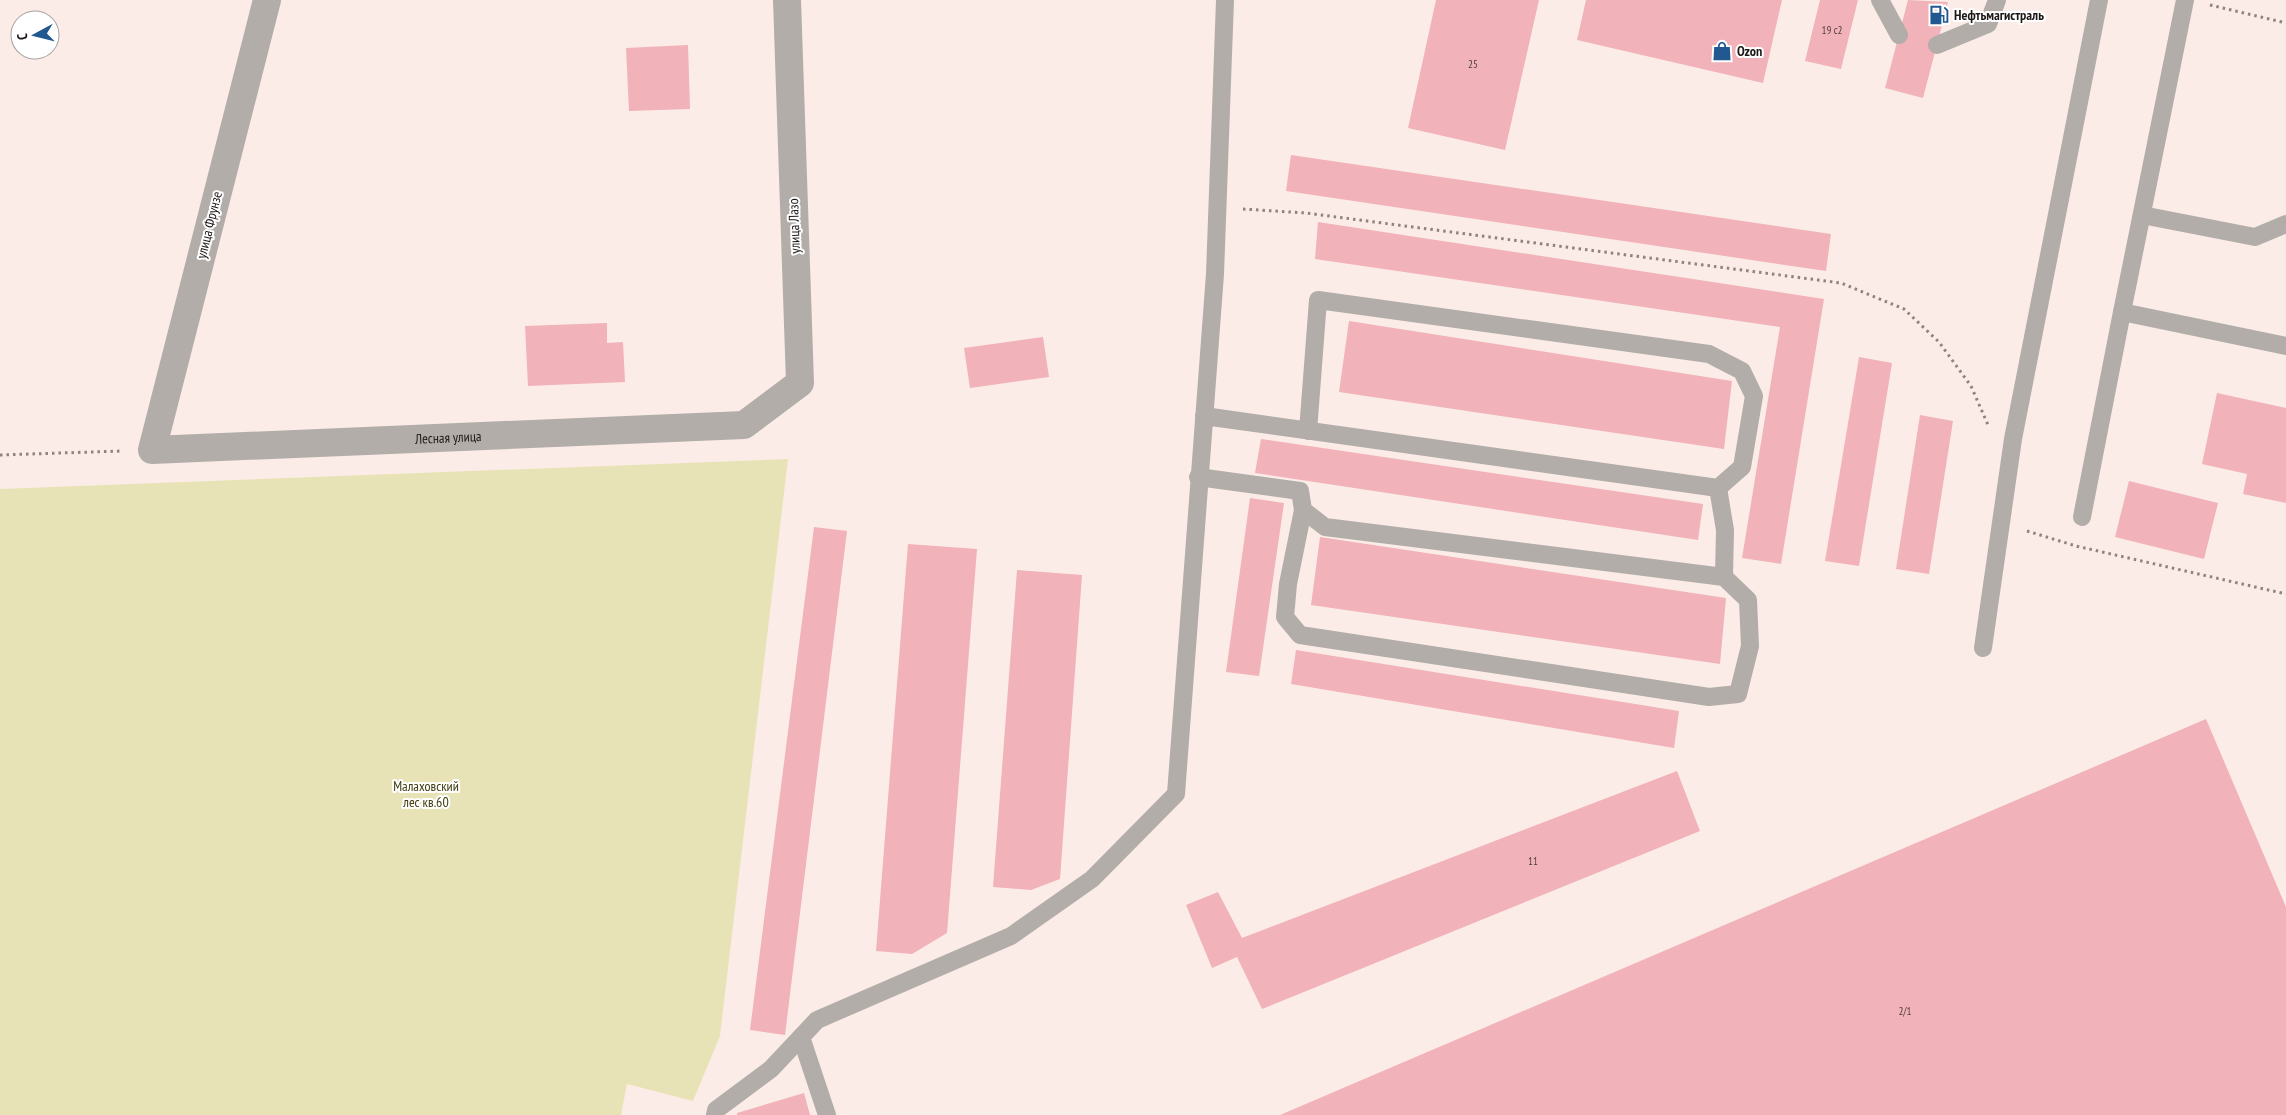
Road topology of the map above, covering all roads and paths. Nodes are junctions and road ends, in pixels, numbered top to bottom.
1 (267, 0) edge
2 (787, 0) edge
3 (1224, 0) edge
4 (1880, 0) edge
5 (1997, 0) edge
6 (2099, 0) edge
7 (2184, 0) edge
8 (2209, 4) dead end
9 (2286, 23) edge
10 (1899, 35) dead end
11 (1937, 45) dead end
12 (1217, 208) junction
13 (2142, 215) junction
14 (2286, 224) edge
15 (2122, 312) junction
16 (2286, 346) edge
17 (1204, 416) junction
18 (744, 426) joint
19 (1990, 430) dead end
20 (1308, 431) junction
21 (152, 450) junction
22 (0, 455) edge
23 (1198, 477) junction
24 (1718, 488) junction
25 (1303, 510) junction
26 (2082, 517) dead end
27 (2023, 525) dead end
28 (1724, 576) junction
29 (2286, 594) edge
30 (1983, 648) dead end
31 (801, 1037) junction
32 (716, 1113) edge
33 (827, 1115) edge

1 - 21 street, улица Фрунзе
2 - 18 street, улица Лазо
3 - 12 lane
4 - 10 lane
5 - 11 lane
6 - 30 lane
7 - 13 lane
8 - 9 path
12 - 17 lane
12 - 19 path
13 - 14 lane
13 - 15 lane
15 - 16 lane
15 - 26 lane
17 - 20 lane
17 - 23 lane
18 - 21 street, Лесная улица
20 - 24 lane
20 - 24 lane
21 - 22 path
23 - 25 lane
23 - 31 lane
24 - 28 lane
25 - 28 lane
25 - 28 lane
27 - 29 path
31 - 32 lane
31 - 33 lane

